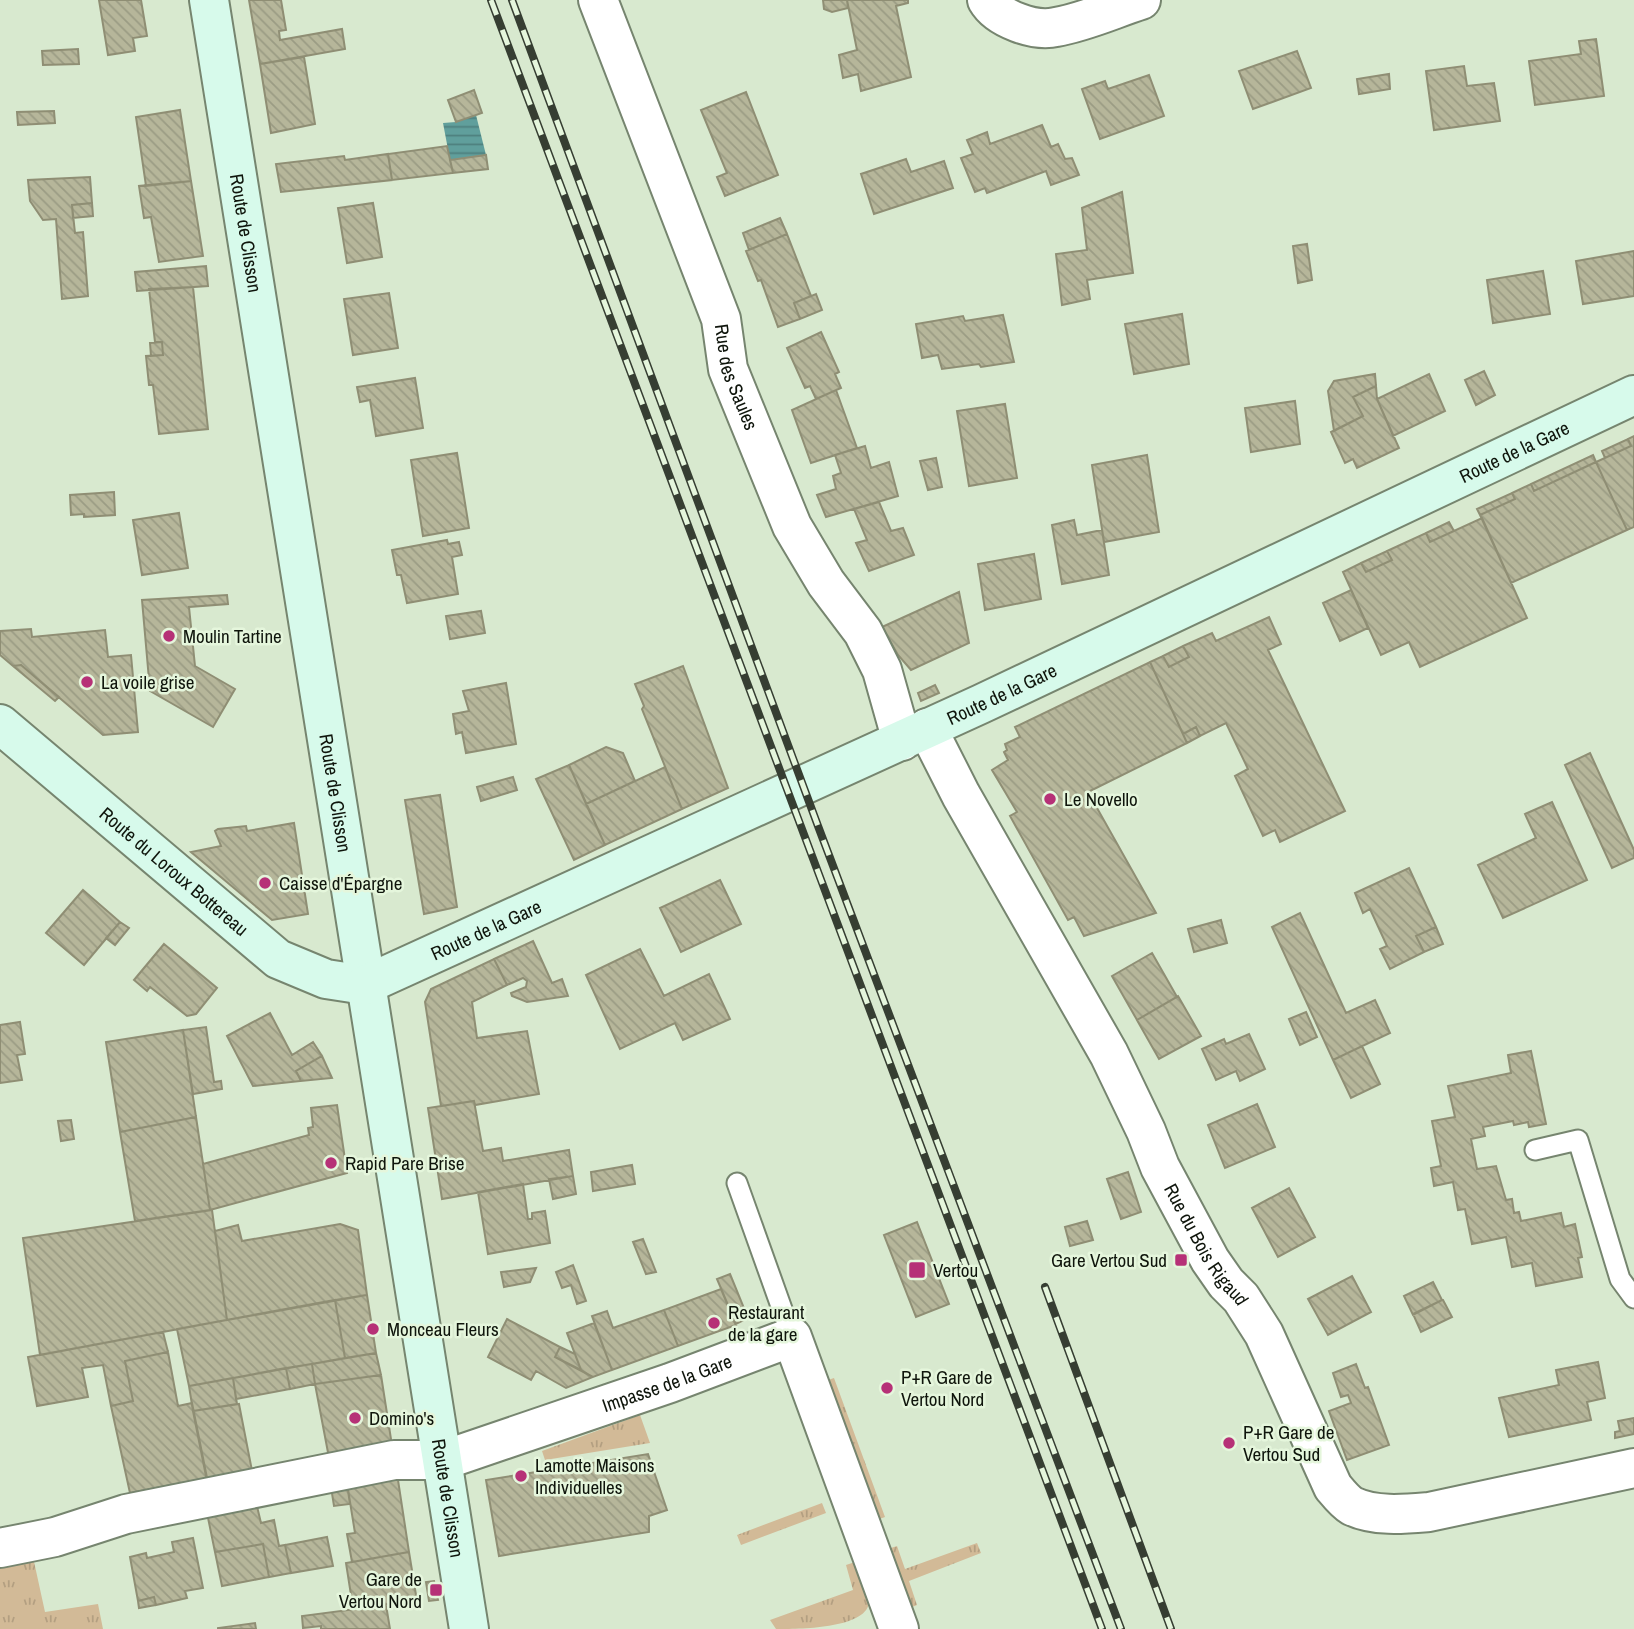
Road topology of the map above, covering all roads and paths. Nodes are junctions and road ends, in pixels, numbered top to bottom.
1 (209, 0) edge
2 (598, 0) edge
3 (987, 0) edge
4 (1141, 0) edge
5 (1634, 395) edge
6 (0, 724) edge
7 (914, 734) junction
8 (365, 985) junction
9 (1535, 1150) dead end
10 (737, 1183) dead end
11 (1634, 1298) edge
12 (792, 1337) junction
13 (444, 1460) junction
14 (1634, 1468) edge
15 (0, 1548) edge
16 (469, 1629) edge
17 (899, 1629) edge

1 - 8 main road, Route de Clisson
2 - 7 street, Rue des Saules
3 - 4 street
5 - 7 main road, Route de la Gare
6 - 8 main road, Route du Loroux Bottereau
7 - 8 main road, Route de la Gare
7 - 14 street, Rue du Bois Rigaud
8 - 13 main road, Route de Clisson
9 - 11 lane
10 - 12 lane
12 - 13 street, Impasse de la Gare
12 - 17 street
13 - 15 street, Impasse de la Gare
13 - 16 main road, Route de Clisson

